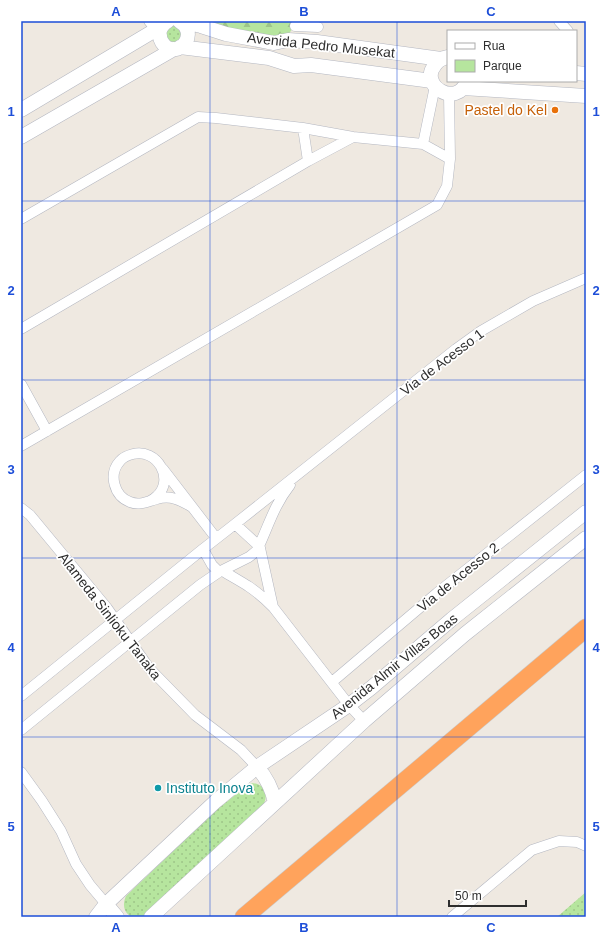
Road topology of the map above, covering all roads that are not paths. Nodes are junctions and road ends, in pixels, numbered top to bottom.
1 (149, 21) edge
2 (180, 21) edge
3 (559, 21) edge
4 (297, 24) edge
5 (318, 24) edge
6 (163, 28) edge
7 (567, 30) edge
8 (288, 40) junction
9 (317, 42) junction
10 (177, 48) junction
11 (444, 58) edge
12 (294, 66) junction
13 (433, 84) junction
14 (465, 85) edge
15 (449, 94) junction
16 (586, 96) edge
17 (21, 110) edge
18 (304, 128) junction
19 (21, 137) edge
20 (353, 137) junction
21 (423, 144) junction
22 (450, 159) junction
23 (308, 162) junction
24 (21, 219) edge
25 (586, 278) edge
26 (21, 329) edge
27 (21, 384) edge
28 (47, 431) junction
29 (21, 446) edge
30 (310, 465) junction
31 (162, 468) junction
32 (586, 475) edge
33 (150, 501) junction
34 (192, 507) junction
35 (21, 508) edge
36 (586, 512) edge
37 (234, 524) junction
38 (216, 538) junction
39 (586, 538) edge
40 (260, 547) junction
41 (202, 549) junction
42 (221, 572) junction
43 (273, 607) junction
44 (115, 620) junction
45 (586, 628) edge
46 (130, 642) junction
47 (586, 642) edge
48 (332, 682) junction
49 (21, 696) edge
50 (349, 704) junction
51 (364, 721) junction
52 (21, 730) edge
53 (257, 767) junction
54 (21, 772) edge
55 (275, 802) junction
56 (586, 846) edge
57 (106, 904) junction
58 (96, 917) edge
59 (117, 917) edge
60 (151, 917) edge
61 (244, 917) edge
62 (260, 917) edge
63 (452, 917) edge

1 - 6 street
2 - 8 street, Avenida Pedro Musekat
2 - 10 street
3 - 7 street
4 - 5 street
4 - 8 street
5 - 9 street
6 - 10 street
6 - 17 street
8 - 9 street, Avenida Pedro Musekat
8 - 12 street
9 - 11 street, Avenida Pedro Musekat
10 - 12 street, Avenida Pedro Musekat
10 - 19 street
11 - 13 street
12 - 13 street, Avenida Pedro Musekat
13 - 15 street
13 - 21 street
14 - 15 street
14 - 16 street
15 - 22 street
18 - 20 street
18 - 23 street
18 - 24 street
20 - 21 street
20 - 23 street
21 - 22 street
22 - 28 street
23 - 26 street
25 - 30 street, Via de Acesso 1
27 - 28 street
28 - 29 street
30 - 37 street
30 - 40 street
31 - 33 street
31 - 33 street
31 - 34 street
32 - 48 street, Via de Acesso 2
33 - 34 street
34 - 38 street
35 - 44 street, Alameda Sinlioku Tanaka
36 - 50 street, Avenida Almir Villas Boas
37 - 38 street
37 - 40 street
38 - 41 street
39 - 51 street, Avenida Almir Villas Boas
40 - 42 street
40 - 43 street
41 - 42 street
41 - 44 street
42 - 43 street
42 - 46 street
43 - 48 street
44 - 46 street, Alameda Sinlioku Tanaka
44 - 49 street
45 - 61 highway
46 - 52 street
46 - 53 street, Alameda Sinlioku Tanaka
47 - 62 highway
48 - 50 street
50 - 51 street
50 - 53 street, Avenida Almir Villas Boas
51 - 55 street, Avenida Almir Villas Boas
53 - 55 street
53 - 57 street, Avenida Almir Villas Boas
54 - 57 street
55 - 60 street, Avenida Almir Villas Boas
56 - 63 street
57 - 58 street, Avenida Almir Villas Boas
57 - 59 street

